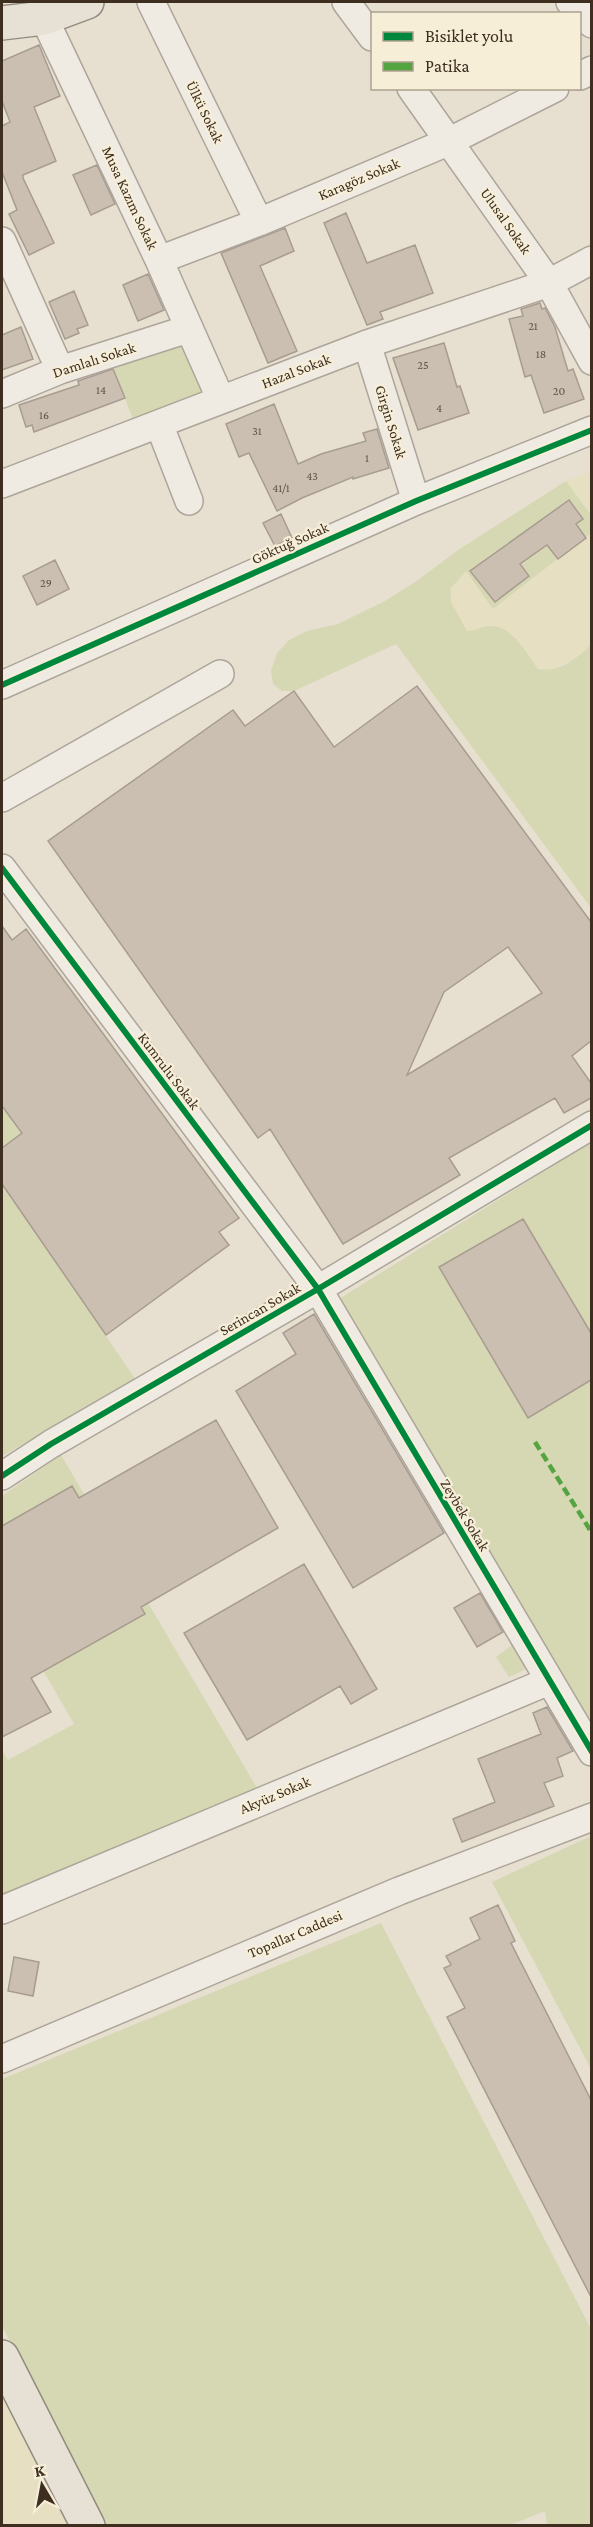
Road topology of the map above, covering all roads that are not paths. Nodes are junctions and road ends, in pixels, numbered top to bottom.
1 (87, 2) edge
2 (151, 2) edge
3 (346, 2) edge
4 (2, 4) edge
5 (43, 7) edge
6 (2, 23) edge
7 (2, 36) edge
8 (371, 36) edge
9 (412, 90) edge
10 (551, 90) edge
11 (450, 141) junction
12 (259, 222) junction
13 (2, 241) edge
14 (159, 260) junction
15 (591, 260) edge
16 (549, 283) junction
17 (188, 329) junction
18 (367, 344) junction
19 (591, 361) edge
20 (60, 370) junction
21 (2, 394) edge
22 (221, 400) junction
23 (159, 424) junction
24 (591, 430) edge
25 (2, 484) edge
26 (189, 501) dead end
27 (416, 501) junction
28 (220, 674) dead end
29 (2, 685) edge
30 (2, 798) edge
31 (2, 868) edge
32 (591, 1125) edge
33 (318, 1289) junction
34 (2, 1476) edge
35 (549, 1681) junction
36 (591, 1752) edge
37 (591, 1817) edge
38 (2, 1910) edge
39 (2, 2059) edge
40 (2, 2357) edge
41 (88, 2526) edge

1 - 5 main road
2 - 12 street, Ülkü Sokak
3 - 8 street
4 - 5 main road
5 - 6 main road
5 - 7 street
5 - 14 street, Musa Kazım Sokak
9 - 11 street, Ulusal Sokak
10 - 11 street, Karagöz Sokak
11 - 12 street, Karagöz Sokak
11 - 16 street, Ulusal Sokak
12 - 14 street, Karagöz Sokak
13 - 20 street
14 - 17 street, Musa Kazım Sokak
15 - 16 street, Hazal Sokak
16 - 18 street, Hazal Sokak
16 - 19 street, Ulusal Sokak
17 - 20 street, Damlalı Sokak
17 - 22 street, Musa Kazım Sokak
18 - 22 street, Hazal Sokak
18 - 27 street, Girgin Sokak
20 - 21 street, Damlalı Sokak
22 - 23 street, Hazal Sokak
23 - 25 street, Hazal Sokak
23 - 26 street
24 - 27 street, Göktuğ Sokak
27 - 29 street, Göktuğ Sokak
28 - 30 street
31 - 33 street, Kumrulu Sokak
32 - 33 street, Serincan Sokak
33 - 34 street, Serincan Sokak
33 - 35 street, Zeybek Sokak
35 - 36 street, Zeybek Sokak
35 - 38 street, Akyüz Sokak
37 - 39 street, Topallar Caddesi
40 - 41 main road

